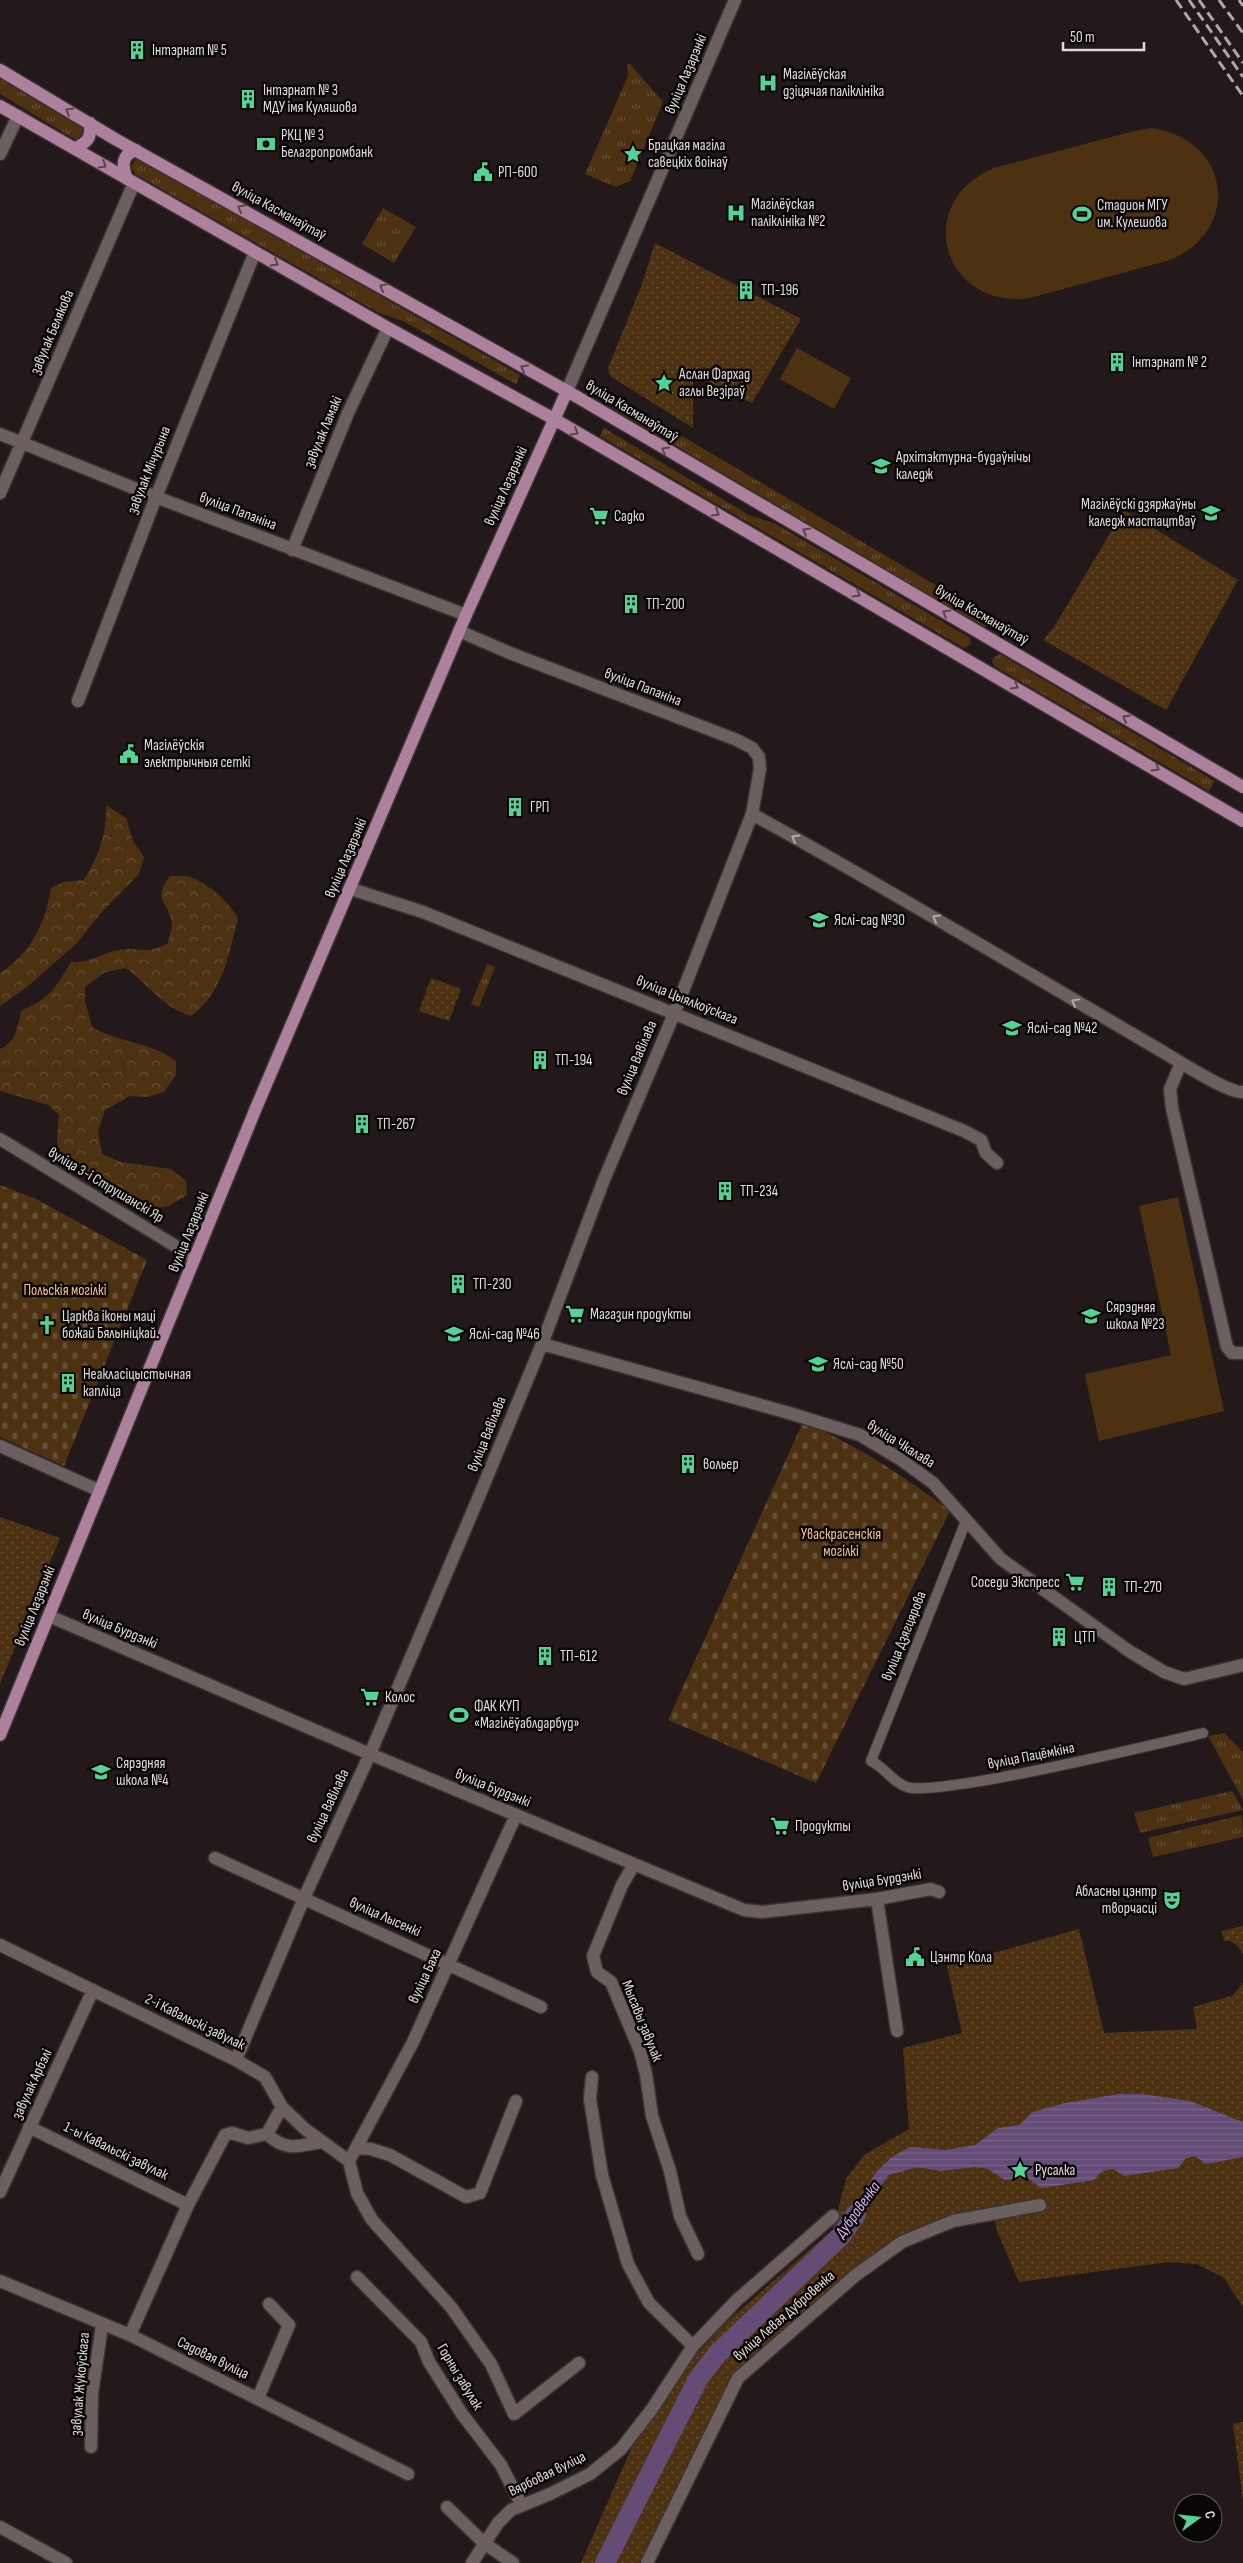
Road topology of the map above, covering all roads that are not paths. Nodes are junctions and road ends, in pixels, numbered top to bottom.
1 (734, 0) edge
2 (0, 70) edge
3 (0, 106) edge
4 (18, 116) junction
5 (90, 124) junction
6 (76, 148) junction
7 (136, 150) junction
8 (0, 154) edge
9 (130, 181) junction
10 (255, 252) junction
11 (388, 328) junction
12 (567, 390) junction
13 (554, 419) junction
14 (0, 434) edge
15 (22, 442) junction
16 (0, 493) edge
17 (156, 497) junction
18 (292, 550) junction
19 (466, 614) junction
20 (459, 630) junction
21 (78, 701) dead end
22 (1243, 787) edge
23 (752, 814) junction
24 (1243, 820) edge
25 (351, 889) junction
26 (674, 1014) junction
27 (1181, 1062) junction
28 (1243, 1092) edge
29 (0, 1139) edge
30 (997, 1162) dead end
31 (195, 1258) junction
32 (542, 1344) junction
33 (1243, 1353) edge
34 (0, 1446) edge
35 (100, 1491) junction
36 (966, 1521) junction
37 (49, 1616) junction
38 (1243, 1665) edge
39 (1203, 1733) dead end
40 (0, 1735) edge
41 (370, 1754) junction
42 (871, 1761) joint
43 (516, 1815) junction
44 (214, 1858) dead end
45 (633, 1866) junction
46 (939, 1892) dead end
47 (304, 1898) junction
48 (877, 1899) junction
49 (0, 1945) edge
50 (449, 1964) junction
51 (93, 1990) junction
52 (541, 2007) dead end
53 (897, 2031) dead end
54 (236, 2060) junction
55 (592, 2077) dead end
56 (516, 2101) dead end
57 (282, 2107) junction
58 (29, 2127) junction
59 (267, 2134) junction
60 (321, 2142) junction
61 (356, 2148) junction
62 (348, 2161) junction
63 (0, 2192) edge
64 (188, 2205) junction
65 (1040, 2205) dead end
66 (833, 2216) dead end
67 (698, 2254) dead end
68 (356, 2277) dead end
69 (0, 2281) edge
70 (269, 2304) dead end
71 (102, 2325) junction
72 (130, 2336) junction
73 (693, 2346) junction
74 (579, 2363) dead end
75 (258, 2398) junction
76 (91, 2446) dead end
77 (408, 2474) dead end
78 (521, 2504) junction
79 (447, 2507) dead end
80 (0, 2527) edge
81 (484, 2543) junction
82 (66, 2563) edge
83 (472, 2563) edge
84 (513, 2563) edge
85 (647, 2563) edge

1 - 12 street, вуліца Лазарэнкі
5 -> 2 main road, вуліца Касманаўтаў
3 - 4 main road
4 - 6 main road
4 - 8 street
5 - 6 main road
5 - 7 main road, вуліца Касманаўтаў
6 -> 9 main road
7 - 9 main road
12 -> 7 main road, вуліца Касманаўтаў
9 - 10 main road
9 - 15 street, завулак Белякова
10 -> 11 main road
10 - 17 street, завулак Мічурына
11 - 13 main road
11 - 18 street, завулак Ламакі
12 - 13 main road, вуліца Лазарэнкі
22 -> 12 main road, вуліца Касманаўтаў
13 - 19 main road, вуліца Лазарэнкі
13 -> 24 main road
14 - 15 street, вуліца Папаніна
15 - 16 street, завулак Белякова
15 - 17 street, вуліца Папаніна
17 - 18 street, вуліца Папаніна
17 - 21 street, завулак Мічурына
18 - 19 street, вуліца Папаніна
19 - 20 main road, вуліца Лазарэнкі
20 - 23 street, вуліца Папаніна
20 - 25 main road, вуліца Лазарэнкі
23 - 26 street, вуліца Вавілава
27 -> 23 street
25 - 26 street, вуліца Цыялкоўскага
25 - 31 main road, вуліца Лазарэнкі
26 - 30 street, вуліца Цыялкоўскага
26 - 32 street, вуліца Вавілава
27 - 28 street
27 - 33 street
29 - 31 street, вуліца 3-і Струшанскі Яр
31 - 35 main road, вуліца Лазарэнкі
32 - 36 street, вуліца Чкалава
32 - 41 street, вуліца Вавілава
34 - 35 street
35 - 37 main road, вуліца Лазарэнкі
36 - 38 street, вуліца Чкалава
36 - 42 street, вуліца Дзягцярова
37 - 40 main road, вуліца Лазарэнкі
37 - 41 street, вуліца Бурдэнкі
39 - 42 street, вуліца Пацёмкіна
41 - 43 street, вуліца Бурдэнкі
41 - 47 street, вуліца Вавілава
43 - 45 street, вуліца Бурдэнкі
43 - 50 street, вуліца Баха
44 - 47 street, вуліца Лысенкі
45 - 48 street, вуліца Бурдэнкі
45 - 67 street, Мысавы завулак
46 - 48 street, вуліца Бурдэнкі
47 - 50 street, вуліца Лысенкі
47 - 54 street, вуліца Вавілава
48 - 53 street
49 - 51 street, 2-і Кавальскі завулак
50 - 52 street, вуліца Лысенкі
50 - 61 street, вуліца Баха
51 - 54 street, 2-і Кавальскі завулак
51 - 58 street, завулак Арбэлі
54 - 57 street, 2-і Кавальскі завулак
55 - 73 street
56 - 61 street
57 - 59 street
57 - 60 street, 2-і Кавальскі завулак
58 - 63 street, завулак Арбэлі
58 - 64 street, 1-ы Кавальскі завулак
59 - 60 street
59 - 64 street
60 - 62 street, 2-і Кавальскі завулак
61 - 62 street
62 - 74 street
64 - 72 street
65 - 85 street, вуліца Левая Дубровенка
66 - 73 street, Вярбовая вуліца
68 - 78 street, Горны завулак
69 - 71 street, Садовая вуліца
70 - 75 street
71 - 72 street, Садовая вуліца
71 - 76 street, завулак Жукоўскага
72 - 75 street, Садовая вуліца
73 - 78 street, Вярбовая вуліца
75 - 77 street, Садовая вуліца
78 - 81 street, Вярбовая вуліца
79 - 81 street
80 - 82 street
81 - 83 street, Вярбовая вуліца
81 - 84 street

